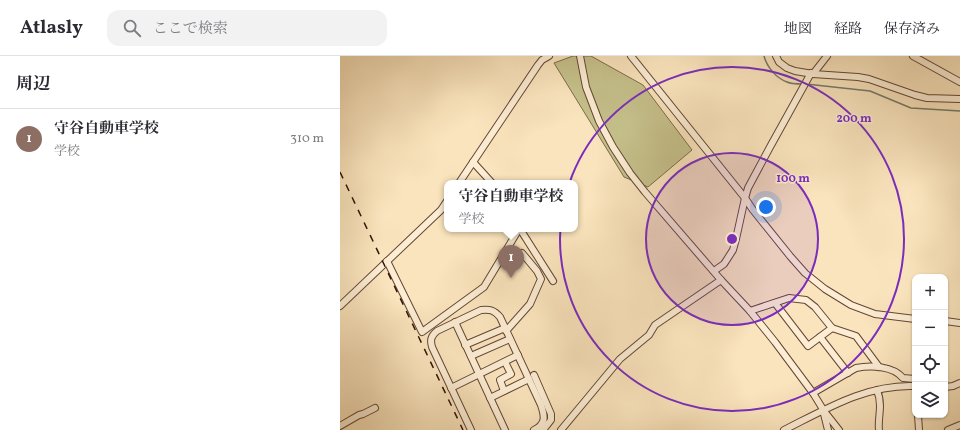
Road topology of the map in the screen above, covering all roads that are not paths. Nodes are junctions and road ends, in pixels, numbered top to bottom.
1 (549, 56) edge
2 (580, 56) edge
3 (632, 56) edge
4 (776, 56) edge
5 (827, 56) edge
6 (913, 56) edge
7 (812, 74) junction
8 (960, 82) edge
9 (960, 99) edge
10 (473, 162) junction
11 (461, 180) edge
12 (489, 180) edge
13 (744, 198) junction
14 (444, 206) edge
15 (517, 232) edge
16 (521, 232) edge
17 (503, 256) junction
18 (387, 261) junction
19 (714, 271) junction
20 (721, 280) junction
21 (553, 281) dead end
22 (775, 303) junction
23 (340, 306) edge
24 (750, 311) junction
25 (912, 319) edge
26 (948, 321) edge
27 (455, 322) junction
28 (960, 323) edge
29 (832, 328) junction
30 (505, 330) junction
31 (820, 337) junction
32 (510, 339) junction
33 (465, 345) junction
34 (470, 356) junction
35 (518, 356) junction
36 (505, 362) junction
37 (879, 367) junction
38 (848, 373) junction
39 (479, 374) junction
40 (531, 377) junction
41 (912, 379) edge
42 (960, 383) edge
43 (912, 386) edge
44 (948, 387) edge
45 (451, 388) junction
46 (504, 390) junction
47 (877, 390) junction
48 (813, 393) junction
49 (490, 398) junction
50 (375, 408) dead end
51 (824, 411) junction
52 (918, 418) edge
53 (960, 425) edge
54 (340, 426) edge
55 (471, 430) edge
56 (505, 430) edge
57 (534, 430) edge
58 (543, 430) edge
59 (561, 430) edge
60 (784, 430) edge
61 (828, 430) edge
62 (839, 430) edge
63 (879, 430) edge
64 (919, 430) edge
65 (948, 430) edge

1 - 10 street
2 - 19 street
3 - 13 street
4 - 7 street
5 - 7 street
6 - 8 street
7 - 9 street
7 - 13 street
10 - 11 street
10 - 12 street
13 - 19 street
13 - 25 street
14 - 18 street
15 - 17 street
16 - 21 street
17 - 18 street
17 - 30 street
18 - 23 street
19 - 20 street
20 - 24 street
20 - 59 street
22 - 24 street
22 - 29 street
22 - 31 street
24 - 48 street
26 - 28 street
27 - 30 street
27 - 33 street
27 - 45 street
29 - 31 street
29 - 37 street
30 - 32 street
30 - 33 street
31 - 38 street
32 - 34 street
32 - 35 street
33 - 34 street
34 - 39 street
35 - 36 street
35 - 40 street
36 - 39 street
36 - 46 street
37 - 38 street
37 - 41 street
38 - 48 street
39 - 45 street
39 - 49 street
40 - 46 street
40 - 57 street
40 - 58 street
42 - 44 street
43 - 47 street
45 - 55 street
46 - 49 street
47 - 51 street
47 - 63 street
48 - 51 street
49 - 56 street
50 - 54 street
51 - 60 street
51 - 61 street
51 - 62 street
52 - 64 street
53 - 65 street

